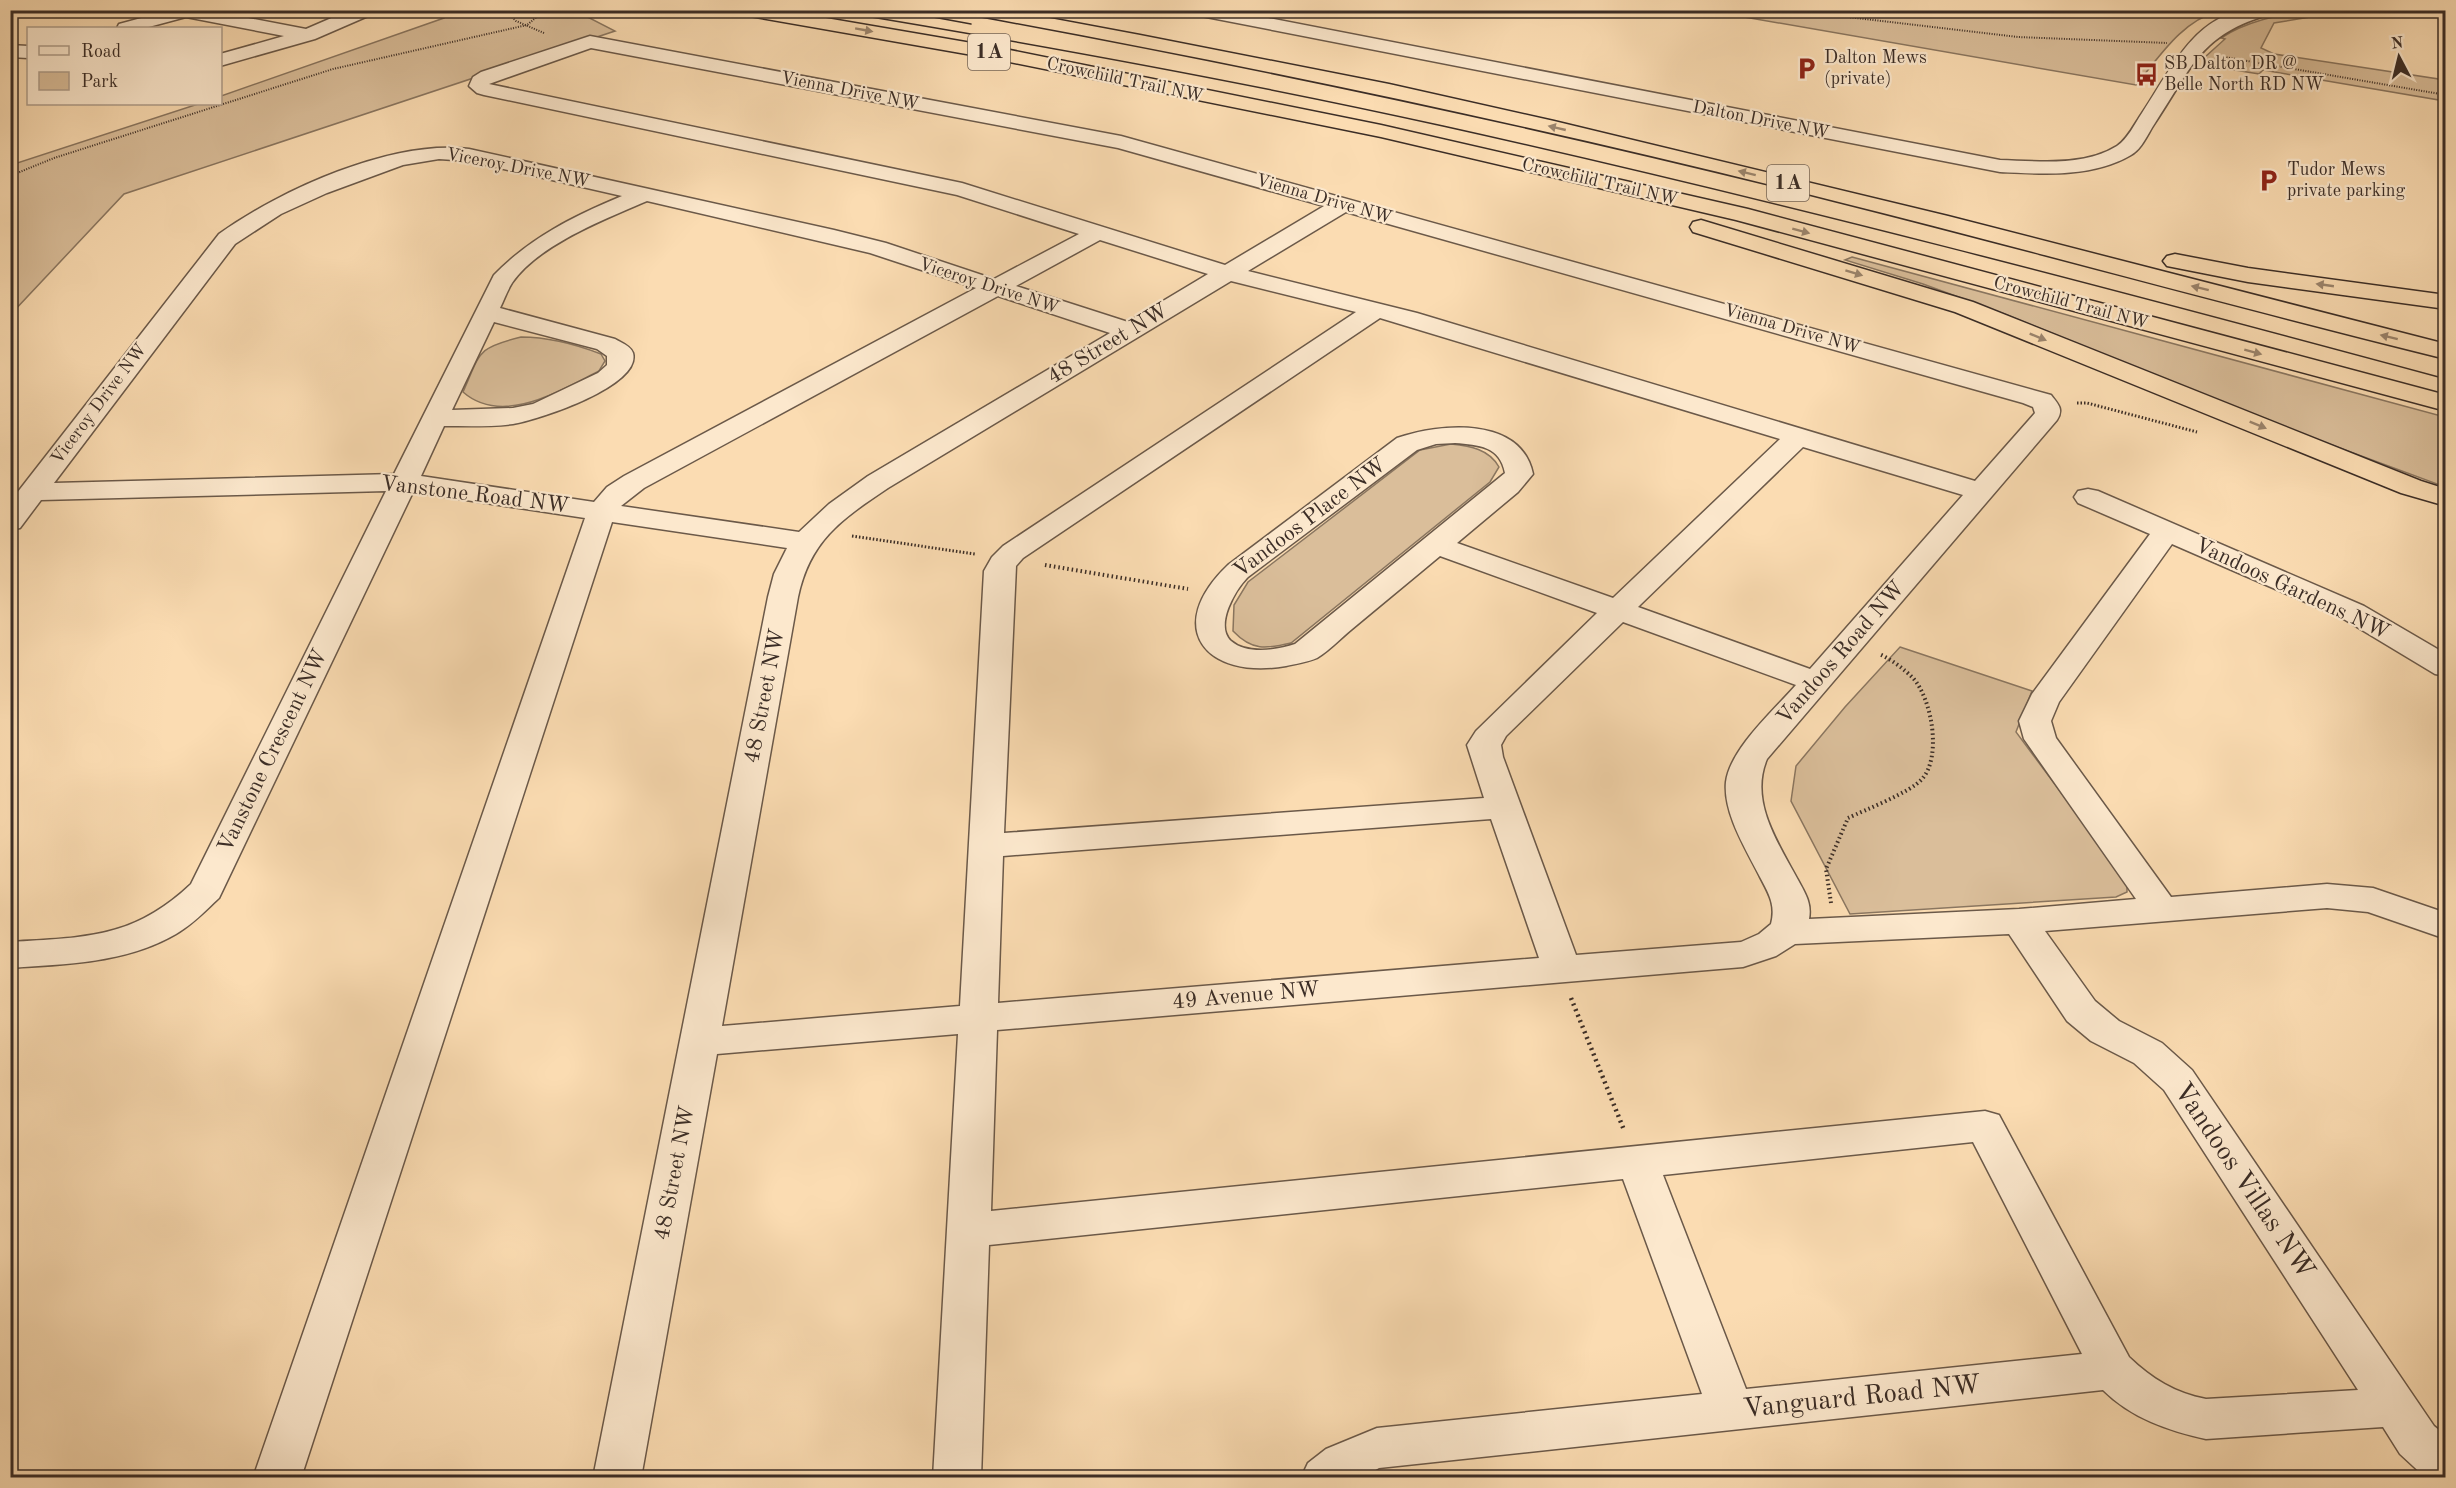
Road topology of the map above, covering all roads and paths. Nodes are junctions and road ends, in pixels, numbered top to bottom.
1 (505, 10) edge
2 (545, 10) edge
3 (744, 10) edge
4 (974, 10) edge
5 (1196, 10) edge
6 (1788, 10) edge
7 (2265, 10) edge
8 (362, 12) dead end
9 (527, 25) junction
10 (130, 27) edge
11 (308, 35) junction
12 (2173, 44) dead end
13 (10, 51) edge
14 (27, 52) edge
15 (2217, 56) dead end
16 (222, 59) edge
17 (2445, 95) edge
18 (1232, 102) junction
19 (222, 104) edge
20 (220, 105) edge
21 (10, 176) edge
22 (643, 195) junction
23 (1844, 196) junction
24 (1343, 204) junction
25 (1099, 232) junction
26 (1227, 273) junction
27 (996, 288) junction
28 (2445, 302) edge
29 (1377, 309) junction
30 (486, 312) junction
31 (1129, 332) junction
32 (2445, 352) edge
33 (2445, 403) edge
34 (2045, 404) joint
35 (433, 419) junction
36 (1798, 437) junction
37 (403, 482) junction
38 (2411, 487) junction
39 (33, 492) junction
40 (1981, 492) junction
41 (2088, 497) dead end
42 (2445, 498) edge
43 (2445, 505) edge
44 (602, 510) junction
45 (10, 522) edge
46 (2168, 531) junction
47 (806, 542) junction
48 (1436, 545) junction
49 (1618, 610) junction
50 (1849, 644) junction
51 (2445, 667) edge
52 (1817, 682) junction
53 (1504, 807) junction
54 (985, 846) junction
55 (2161, 909) junction
56 (2019, 921) junction
57 (2445, 927) edge
58 (1843, 931) junction
59 (1786, 932) junction
60 (10, 955) edge
61 (1562, 969) junction
62 (977, 1019) junction
63 (699, 1042) junction
64 (1637, 1161) junction
65 (968, 1230) junction
66 (2113, 1370) junction
67 (2394, 1407) junction
68 (1732, 1412) junction
69 (2445, 1466) edge
70 (277, 1478) edge
71 (617, 1478) edge
72 (957, 1478) edge
73 (1325, 1478) edge

1 - 9 path
2 - 9 path
3 -> 18 highway, Crowchild Trail NW / 1A
23 -> 4 highway, Crowchild Trail NW / 1A
5 - 7 street, Dalton Drive NW
6 - 12 path
8 - 11 street
9 - 19 path
10 - 11 street
11 - 16 street
13 - 14 street
15 - 17 path
18 -> 33 highway, Crowchild Trail NW / 1A
18 -> 38 highway
20 - 21 path
22 - 27 street, Viceroy Drive NW
22 - 30 street, Vanstone Crescent NW
22 - 39 street, Viceroy Drive NW
28 -> 23 highway
32 -> 23 highway, Crowchild Trail NW / 1A
24 - 25 street, Vienna Drive NW
24 - 26 street, 48 Street NW
24 - 34 street, Vienna Drive NW
25 - 26 street
25 - 27 street
26 - 29 street
26 - 31 street, 48 Street NW
27 - 31 street, Viceroy Drive NW
27 - 44 street
29 - 36 street
29 - 54 street
30 - 35 street, Vanstone Crescent NW
30 - 35 street
31 - 47 street, 48 Street NW
34 - 40 street, Vandoos Road NW
35 - 37 street, Vanstone Crescent NW
36 - 40 street
36 - 49 street
37 - 39 street, Vanstone Road NW
37 - 44 street, Vanstone Road NW
37 - 60 street, Vanstone Crescent NW
38 - 42 highway
38 - 43 highway
39 - 45 street, Viceroy Drive NW
40 - 50 street, Vandoos Road NW
41 - 46 street, Vandoos Gardens NW
44 - 47 street, Vanstone Road NW
44 - 70 street
46 - 51 street, Vandoos Gardens NW
46 - 55 street, Vandoos Gardens NW
47 - 63 street, 48 Street NW
48 - 48 street, Vandoos Place NW
48 - 49 street
49 - 52 street
49 - 53 street
50 - 52 street, Vandoos Road NW
50 - 58 path
52 - 59 street, Vandoos Road NW
53 - 54 street
53 - 61 street
54 - 62 street
55 - 56 street
55 - 57 street
56 - 58 street
56 - 67 street, Vandoos Villas NW
58 - 59 street
59 - 61 street, 49 Avenue NW
61 - 62 street, 49 Avenue NW
61 - 64 path
62 - 63 street, 49 Avenue NW
62 - 65 street
63 - 71 street, 48 Street NW
64 - 65 street
64 - 66 street
64 - 68 street
65 - 72 street
66 - 67 street
66 - 68 street, Vanguard Road NW
67 - 69 street, Vandoos Villas NW
68 - 73 street, Vanguard Road NW

